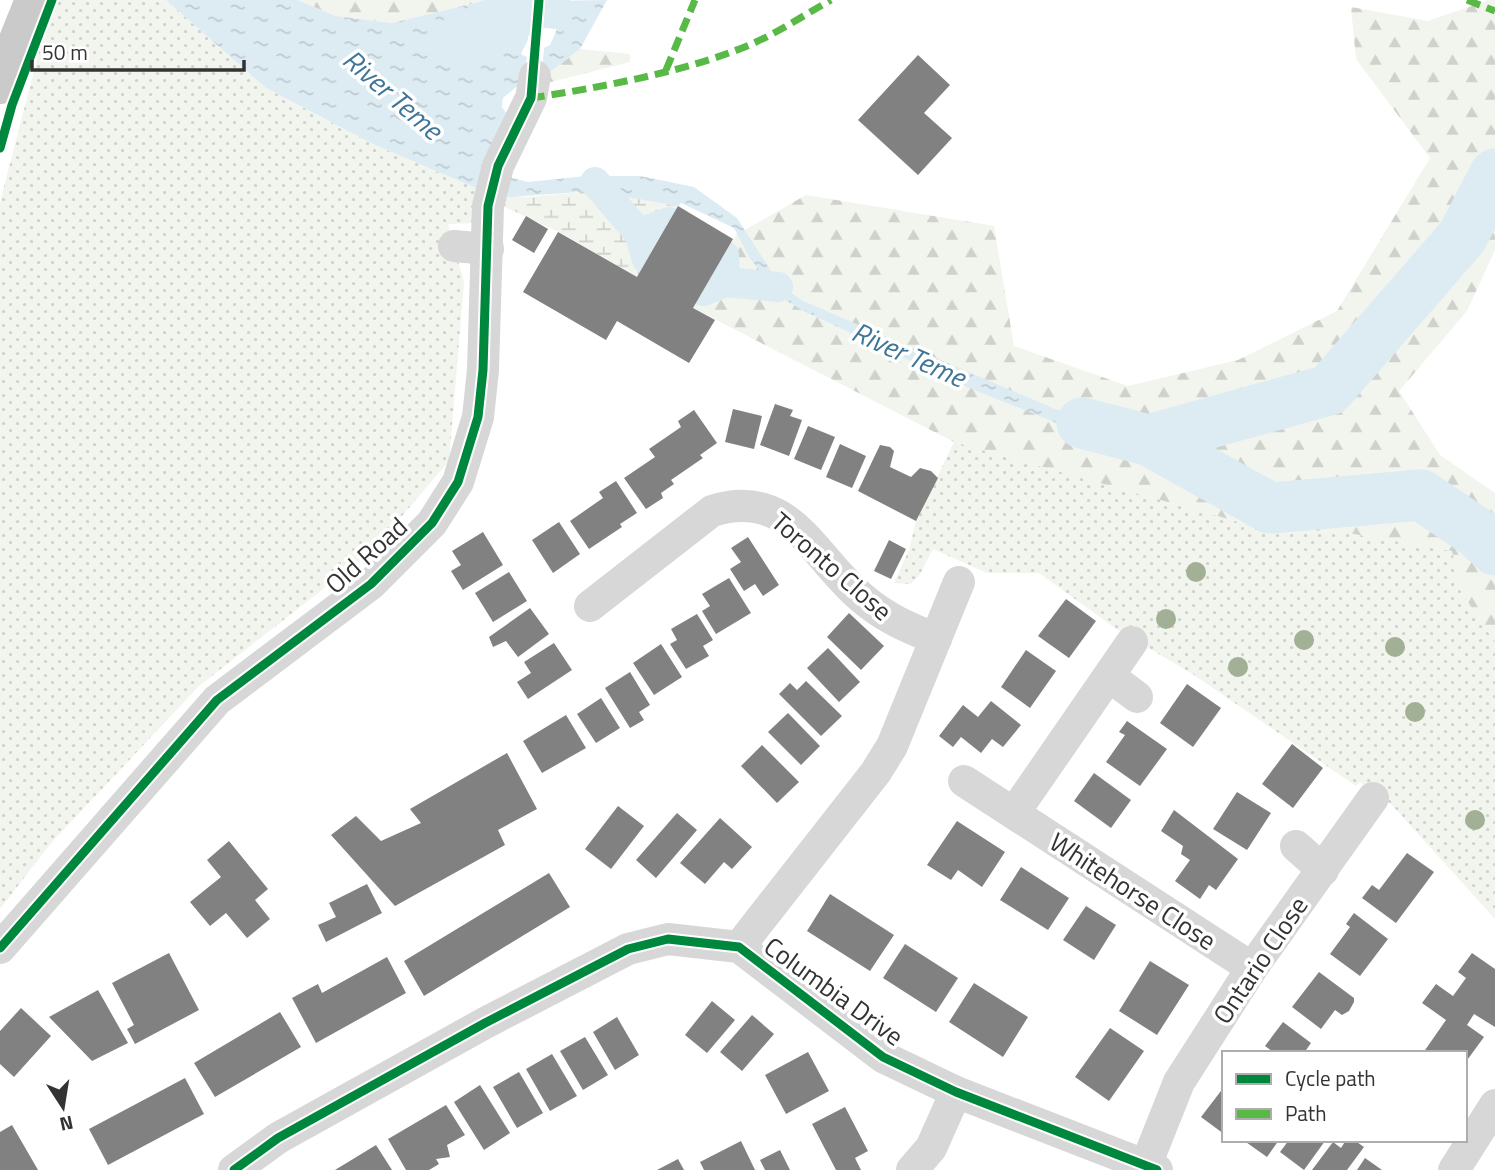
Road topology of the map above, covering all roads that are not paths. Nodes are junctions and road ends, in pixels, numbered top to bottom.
1 (30, 8) edge
2 (535, 76) dead end
3 (0, 85) edge
4 (454, 246) dead end
5 (488, 249) junction
6 (959, 582) dead end
7 (590, 606) dead end
8 (936, 639) junction
9 (1132, 642) dead end
10 (1109, 676) junction
11 (1137, 697) dead end
12 (964, 781) dead end
13 (1373, 798) dead end
14 (1014, 813) junction
15 (1296, 846) dead end
16 (1323, 870) junction
17 (739, 947) junction
18 (0, 948) edge
19 (1252, 968) junction
20 (956, 1092) junction
21 (1495, 1105) edge
22 (1151, 1168) edge
23 (234, 1170) edge
24 (912, 1170) edge
25 (1454, 1170) edge

1 - 3 main road
2 - 5 street, Old Road
4 - 5 street
5 - 18 street, Old Road
6 - 8 street
7 - 8 street, Toronto Close
8 - 17 street
9 - 10 street
10 - 11 street
10 - 14 street
12 - 14 street, Whitehorse Close
13 - 16 street, Ontario Close
14 - 19 street, Whitehorse Close
15 - 16 street, Ontario Close
16 - 19 street, Ontario Close
17 - 20 street, Columbia Drive
17 - 23 street, Columbia Drive
19 - 22 street, Ontario Close
20 - 22 street, Columbia Drive
20 - 24 street
21 - 25 street

